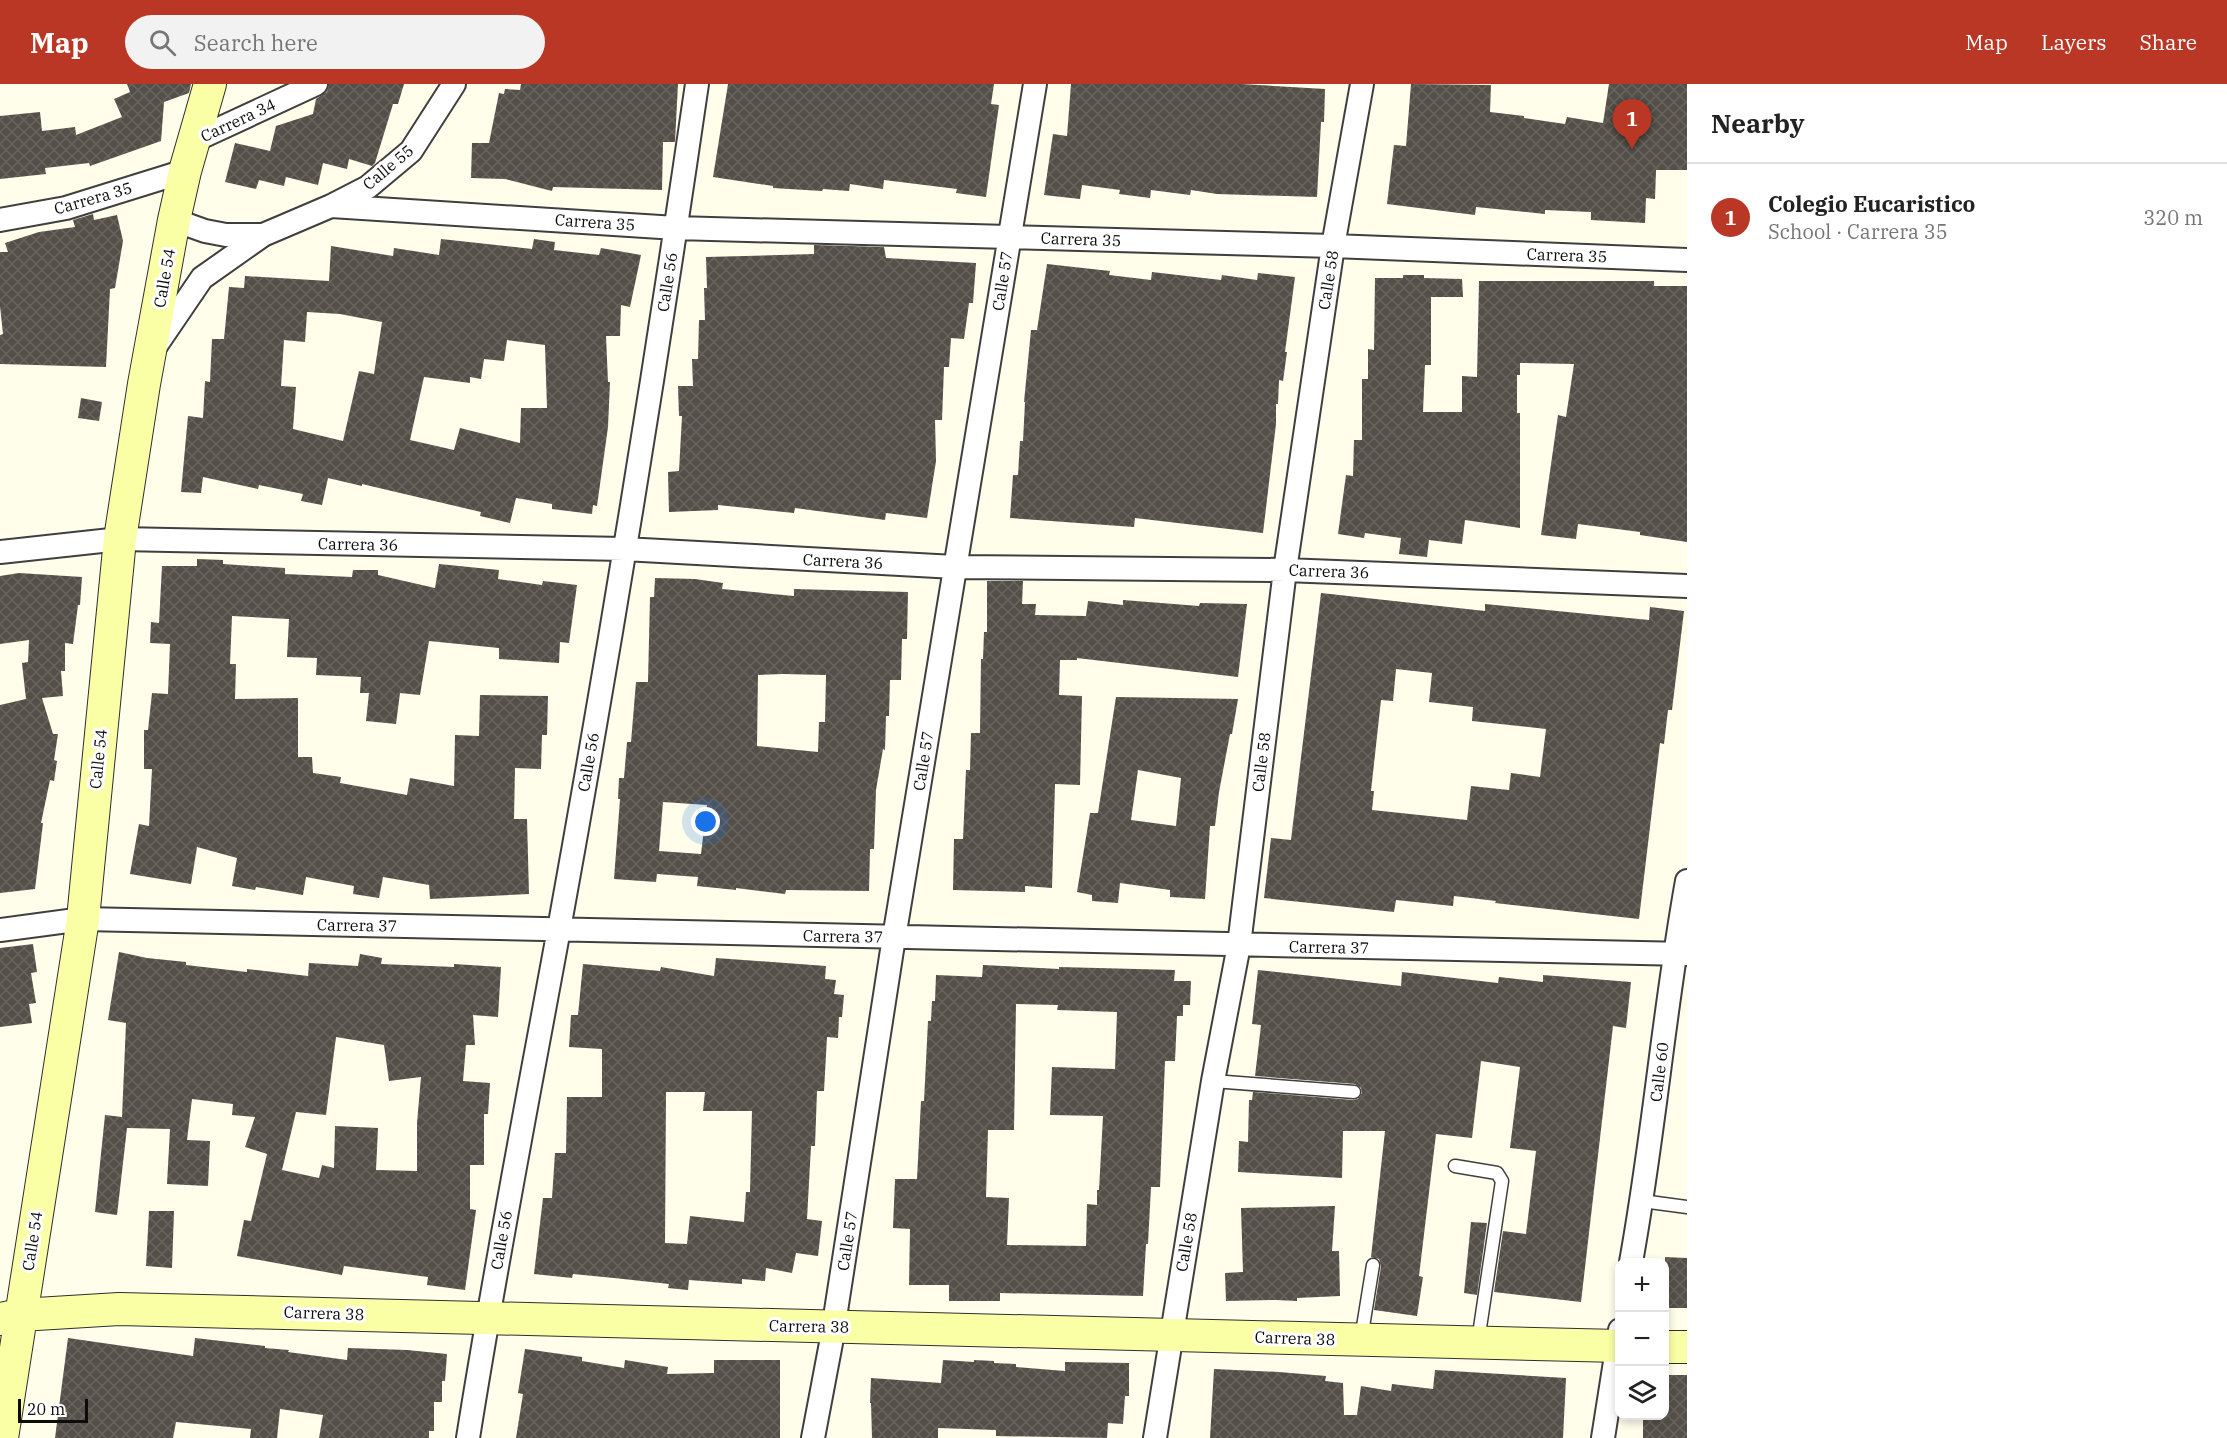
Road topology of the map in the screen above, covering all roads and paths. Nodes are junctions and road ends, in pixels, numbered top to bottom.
1 (210, 84) edge
2 (316, 84) edge
3 (454, 84) edge
4 (697, 84) edge
5 (1035, 84) edge
6 (1362, 84) edge
7 (193, 141) junction
8 (185, 171) junction
9 (331, 206) junction
10 (174, 219) junction
11 (0, 220) edge
12 (676, 228) junction
13 (263, 235) junction
14 (1010, 237) junction
15 (1334, 246) junction
16 (1687, 260) edge
17 (150, 355) junction
18 (120, 539) junction
19 (624, 549) junction
20 (0, 552) edge
21 (955, 567) junction
22 (1285, 570) junction
23 (1687, 586) edge
24 (1687, 881) edge
25 (83, 919) junction
26 (0, 930) edge
27 (559, 930) junction
28 (894, 937) junction
29 (1239, 945) junction
30 (1680, 954) edge
31 (1213, 1081) junction
32 (1354, 1092) dead end
33 (1455, 1167) dead end
34 (1642, 1201) junction
35 (1687, 1206) edge
36 (1632, 1258) edge
37 (1373, 1264) dead end
38 (10, 1317) edge
39 (487, 1318) junction
40 (833, 1327) junction
41 (1171, 1335) junction
42 (1361, 1340) junction
43 (1615, 1340) edge
44 (1478, 1342) junction
45 (1669, 1347) edge
46 (1687, 1347) edge
47 (1615, 1364) edge
48 (2, 1438) edge
49 (468, 1438) edge
50 (813, 1438) edge
51 (1155, 1438) edge
52 (1603, 1438) edge

1 - 7 main road, Calle 54
2 - 7 street, Carrera 34
3 - 9 street, Calle 55
4 - 12 street, Calle 56
5 - 14 street, Calle 57
6 - 15 street, Calle 58
7 - 8 main road, Calle 54
8 - 10 main road, Calle 54
8 - 11 street, Carrera 35
9 - 12 street, Carrera 35
9 - 13 street, Calle 55
10 - 13 street, Calle 55
10 - 17 main road, Calle 54
12 - 14 street, Carrera 35
12 - 19 street, Calle 56
13 - 17 street, Calle 55
14 - 15 street, Carrera 35
14 - 21 street, Calle 57
15 - 16 street, Carrera 35
15 - 22 street, Calle 58
17 - 18 main road, Calle 54
18 - 19 street, Carrera 36
18 - 20 street, Carrera 36
18 - 25 main road, Calle 54
19 - 21 street, Carrera 36
19 - 27 street, Calle 56
21 - 22 street, Carrera 36
21 - 28 street, Calle 57
22 - 23 street, Carrera 36
22 - 29 street, Calle 58
24 - 30 street, Calle 60
25 - 26 street, Carrera 37
25 - 27 street, Carrera 37
25 - 38 main road, Calle 54
27 - 28 street, Carrera 37
27 - 39 street, Calle 56
28 - 29 street, Carrera 37
28 - 40 street, Calle 57
29 - 30 street, Carrera 37
29 - 31 street, Calle 58
30 - 34 street, Calle 60
31 - 32 lane
31 - 41 street, Calle 58
33 - 44 lane
34 - 35 lane
34 - 36 street, Calle 60
37 - 42 lane
38 - 39 main road, Carrera 38
38 - 48 main road, Calle 54
39 - 40 main road, Carrera 38
39 - 49 street, Calle 56
40 - 41 main road, Carrera 38
40 - 50 street, Calle 57
41 - 42 main road, Carrera 38
41 - 51 street, Calle 58
42 - 44 main road, Carrera 38
43 - 44 main road, Carrera 38
45 - 46 main road
47 - 52 street

